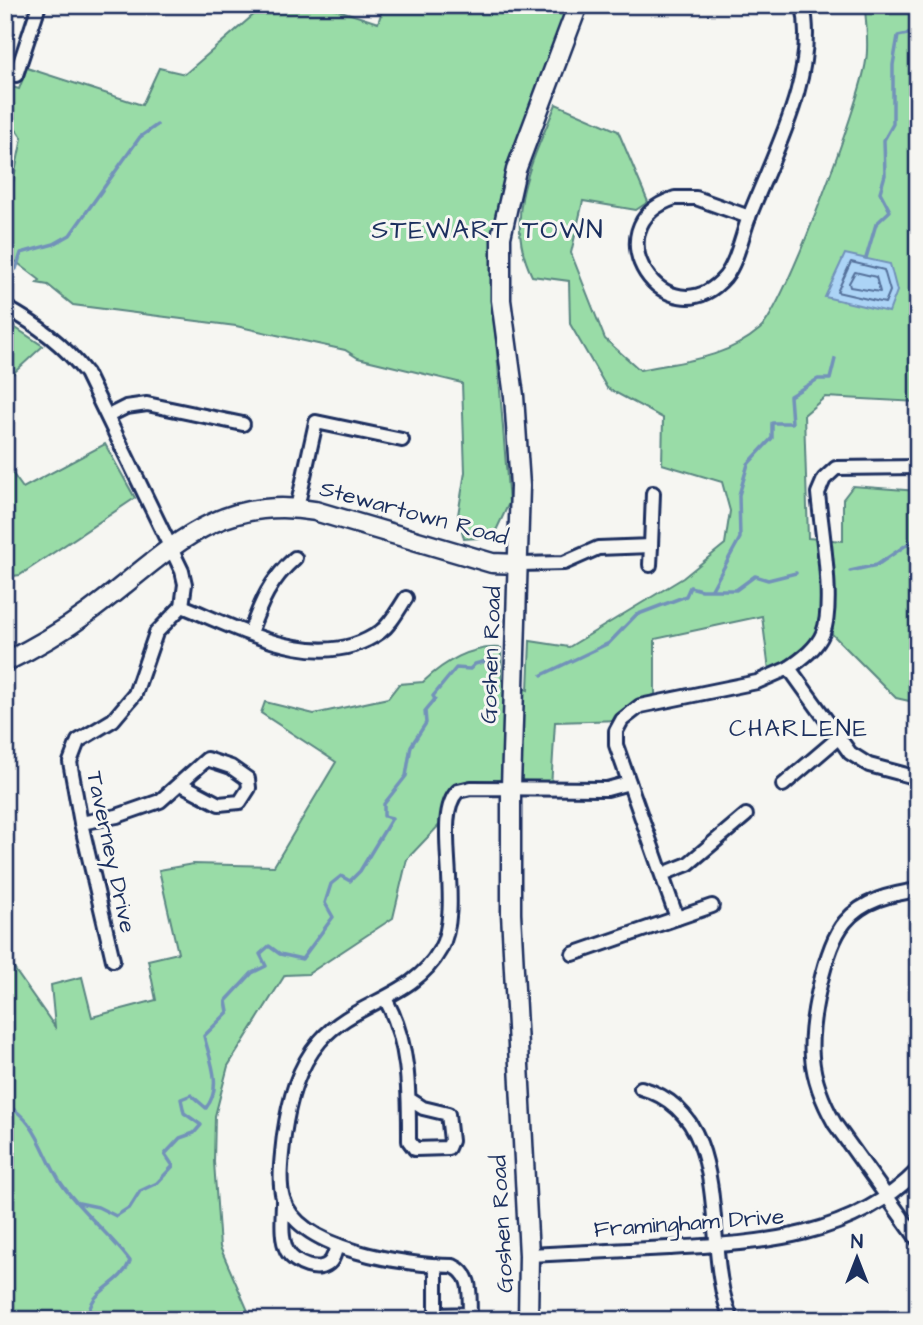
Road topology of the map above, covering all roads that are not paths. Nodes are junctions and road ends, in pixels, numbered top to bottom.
1 (39, 5) edge
2 (578, 5) edge
3 (803, 5) edge
4 (16, 75) dead end
5 (749, 217) junction
6 (5, 307) edge
7 (108, 416) junction
8 (243, 424) dead end
9 (402, 440) dead end
10 (918, 467) edge
11 (653, 493) dead end
12 (297, 508) junction
13 (651, 547) junction
14 (170, 549) junction
15 (295, 558) dead end
16 (519, 564) junction
17 (650, 565) dead end
18 (406, 598) dead end
19 (182, 606) junction
20 (250, 633) junction
21 (5, 662) edge
22 (789, 668) junction
23 (837, 739) junction
24 (918, 778) edge
25 (629, 783) junction
26 (181, 784) junction
27 (783, 786) dead end
28 (511, 788) junction
29 (746, 815) dead end
30 (81, 823) junction
31 (663, 874) junction
32 (918, 890) edge
33 (712, 906) dead end
34 (677, 918) junction
35 (573, 954) dead end
36 (113, 960) dead end
37 (386, 999) junction
38 (641, 1088) dead end
39 (409, 1100) junction
40 (918, 1170) edge
41 (886, 1197) junction
42 (283, 1200) junction
43 (918, 1240) edge
44 (337, 1245) junction
45 (717, 1245) junction
46 (529, 1255) junction
47 (436, 1265) junction
48 (528, 1320) edge
49 (732, 1320) edge

1 - 4 street
2 - 16 street, Goshen Road
3 - 5 street
5 - 5 street
6 - 7 street
7 - 8 street
7 - 14 street
9 - 12 street, Stewartown Road
10 - 22 street
11 - 13 street
12 - 14 street, Stewartown Road
12 - 16 street, Stewartown Road
13 - 16 street
13 - 17 street
14 - 19 street
14 - 21 street, Stewartown Road
15 - 20 street
16 - 28 street, Goshen Road
18 - 20 street
19 - 20 street
19 - 30 street, Taverney Drive
22 - 23 street
22 - 25 street
23 - 24 street
23 - 27 street
25 - 28 street
25 - 31 street
26 - 26 street
26 - 30 street
28 - 37 street
28 - 46 street, Goshen Road
29 - 31 street
30 - 36 street, Taverney Drive
31 - 34 street
32 - 41 street
33 - 34 street
34 - 35 street
37 - 39 street
37 - 42 street
38 - 45 street
39 - 39 street
40 - 41 street, Framingham Drive
41 - 43 street
41 - 45 street, Framingham Drive
42 - 44 street
42 - 44 street
44 - 47 street
45 - 46 street, Framingham Drive
45 - 49 street
46 - 48 street, Goshen Road
47 - 47 street

